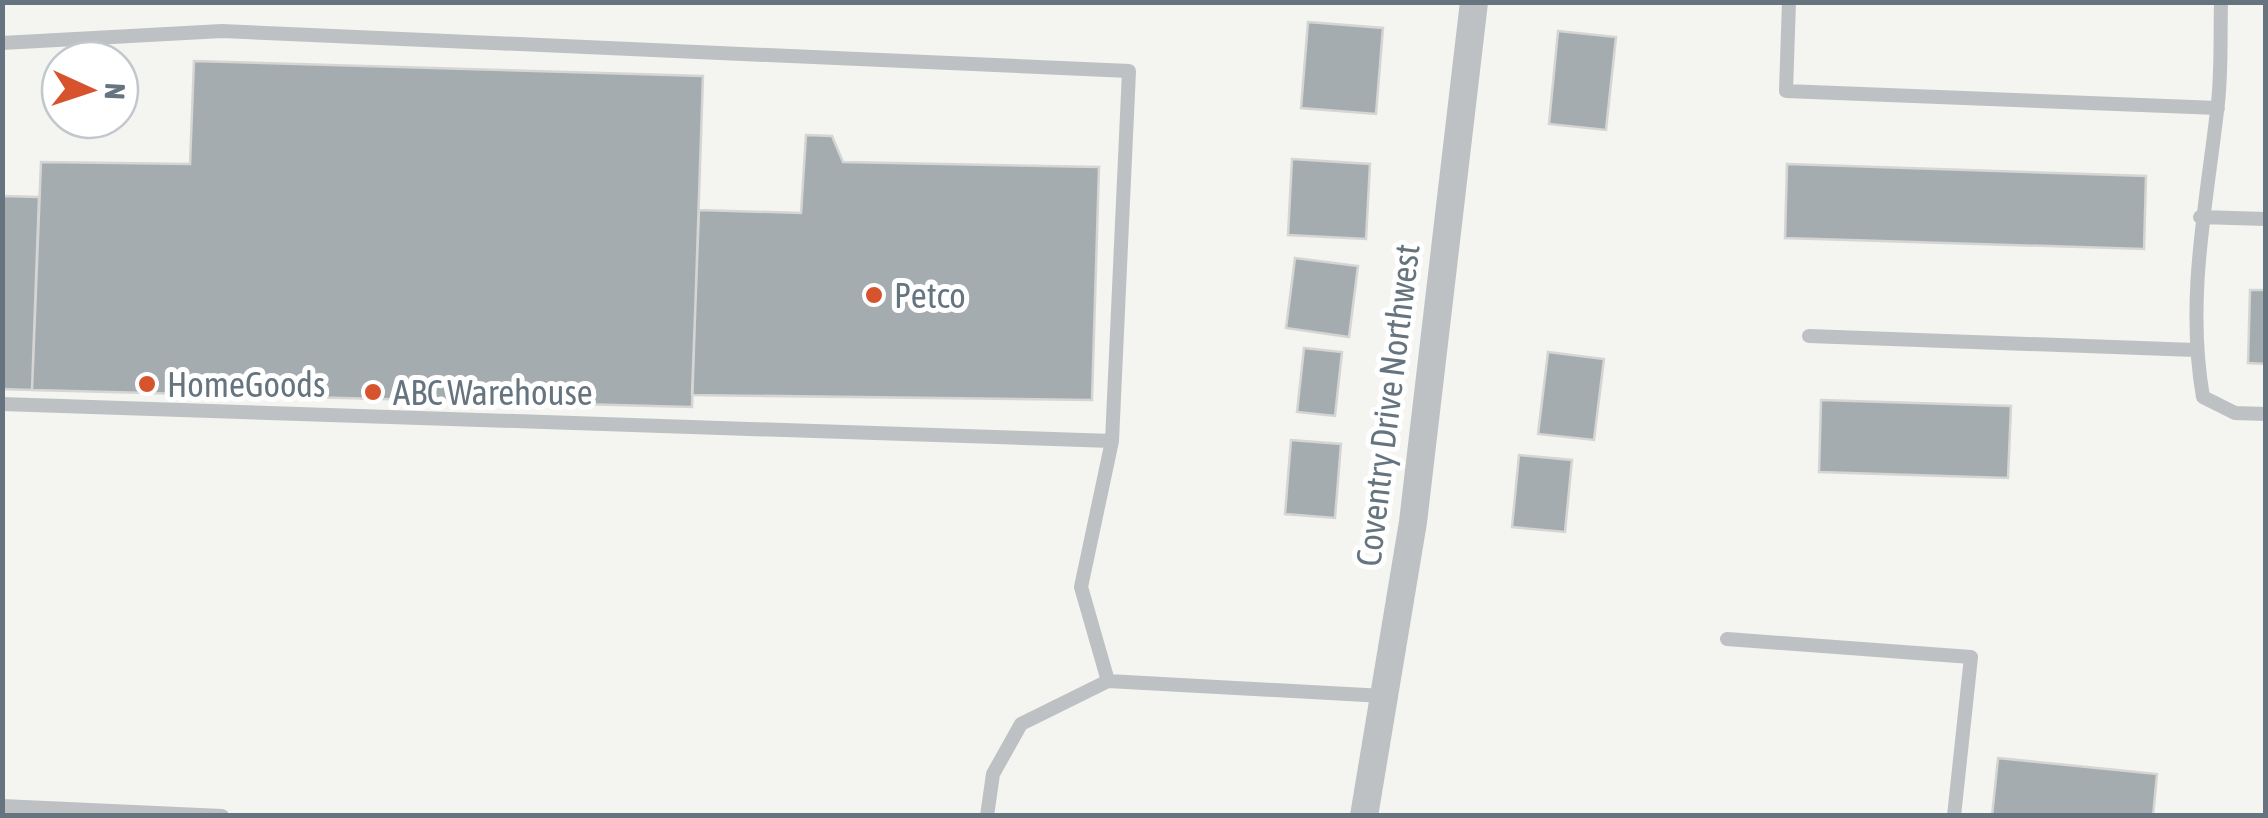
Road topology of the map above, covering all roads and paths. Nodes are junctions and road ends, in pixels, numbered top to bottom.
1 (1474, 2) edge
2 (1790, 2) edge
3 (2221, 2) edge
4 (2, 43) edge
5 (2218, 108) junction
6 (2200, 217) junction
7 (2266, 220) edge
8 (1810, 336) dead end
9 (2194, 350) junction
10 (2, 404) edge
11 (2266, 414) edge
12 (1112, 441) junction
13 (1728, 639) dead end
14 (1108, 681) junction
15 (1384, 696) junction
16 (12, 810) edge
17 (222, 816) edge
18 (988, 816) edge
19 (1364, 816) edge
20 (1954, 816) edge

1 - 15 street, Coventry Drive Northwest
2 - 5 lane
3 - 5 lane
4 - 12 lane
5 - 6 lane
6 - 7 lane
6 - 9 lane
8 - 9 lane
9 - 11 lane
10 - 12 lane
12 - 14 lane
13 - 20 lane
14 - 15 lane
14 - 18 lane
15 - 19 street, Coventry Drive Northwest
16 - 17 lane

